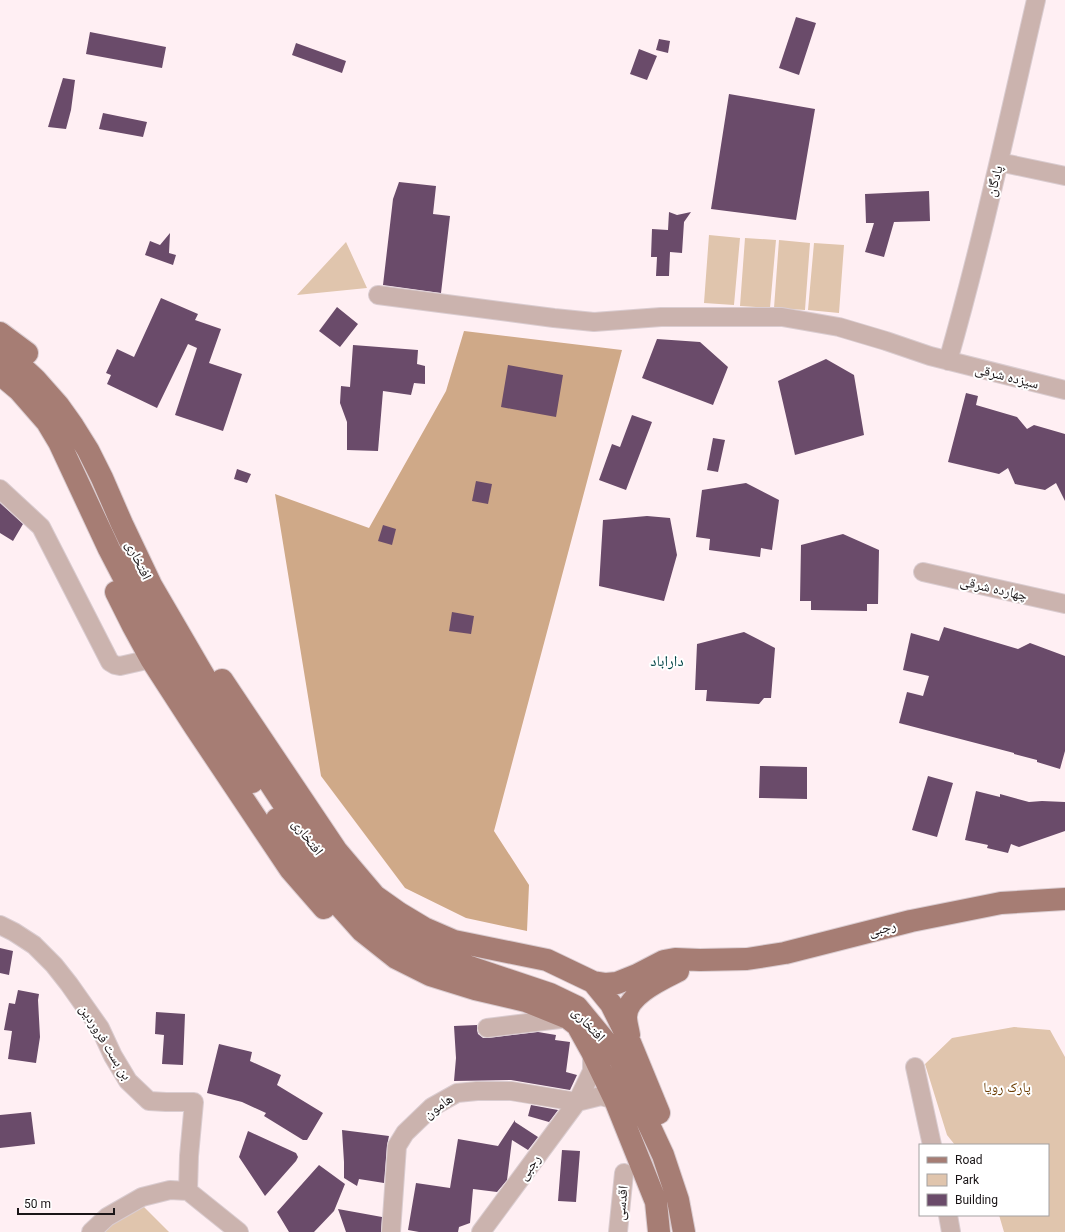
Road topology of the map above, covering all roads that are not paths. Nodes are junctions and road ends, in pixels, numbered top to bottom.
1 (1036, 0) edge
2 (999, 162) junction
3 (1065, 176) edge
4 (378, 295) dead end
5 (0, 333) edge
6 (0, 351) edge
7 (948, 362) junction
8 (15, 369) edge
9 (1065, 390) edge
10 (102, 478) junction
11 (0, 489) edge
12 (86, 500) junction
13 (129, 540) junction
14 (109, 549) junction
15 (923, 572) dead end
16 (1065, 604) edge
17 (151, 659) junction
18 (1065, 899) edge
19 (0, 925) edge
20 (396, 958) junction
21 (700, 960) junction
22 (593, 982) junction
23 (568, 1018) junction
24 (487, 1028) dead end
25 (629, 1040) junction
26 (592, 1052) junction
27 (915, 1067) dead end
28 (615, 1100) junction
29 (577, 1102) junction
30 (932, 1144) edge
31 (624, 1174) dead end
32 (188, 1192) junction
33 (948, 1216) edge
34 (91, 1232) edge
35 (239, 1232) edge
36 (391, 1232) edge
37 (482, 1232) edge
38 (618, 1232) edge
39 (659, 1232) edge
40 (684, 1232) edge
41 (694, 1232) edge
42 (951, 1232) edge

1 - 2 street, پادگان
2 - 3 street
2 - 7 street, پادگان
4 - 7 street, سیزده شرقی
5 - 8 main road
6 - 8 main road, افتخاری
7 - 9 street, سیزده شرقی
8 - 10 main road, افتخاری
8 - 12 main road, افتخاری
10 - 13 main road, افتخاری
10 - 22 main road
11 - 17 street
12 - 14 main road, افتخاری
12 - 17 main road
13 - 14 main road
13 - 40 main road, افتخاری
14 - 20 main road, افتخاری
15 - 16 street, چهارده شرقی
17 - 20 main road
18 - 21 main road, رجبی
19 - 32 street, بن بست فروردین
20 - 23 main road, افتخاری
21 - 22 main road, رجبی
21 - 25 main road, رجبی
22 - 25 main road
23 - 24 street
23 - 26 main road, افتخاری
25 - 41 main road
26 - 28 main road, افتخاری
26 - 29 street, رجبی
27 - 30 street
28 - 29 street
28 - 39 main road, افتخاری
29 - 36 street, هامون
29 - 37 street, رجبی
31 - 38 street, اقدسی
32 - 34 street
32 - 35 street
33 - 42 street

